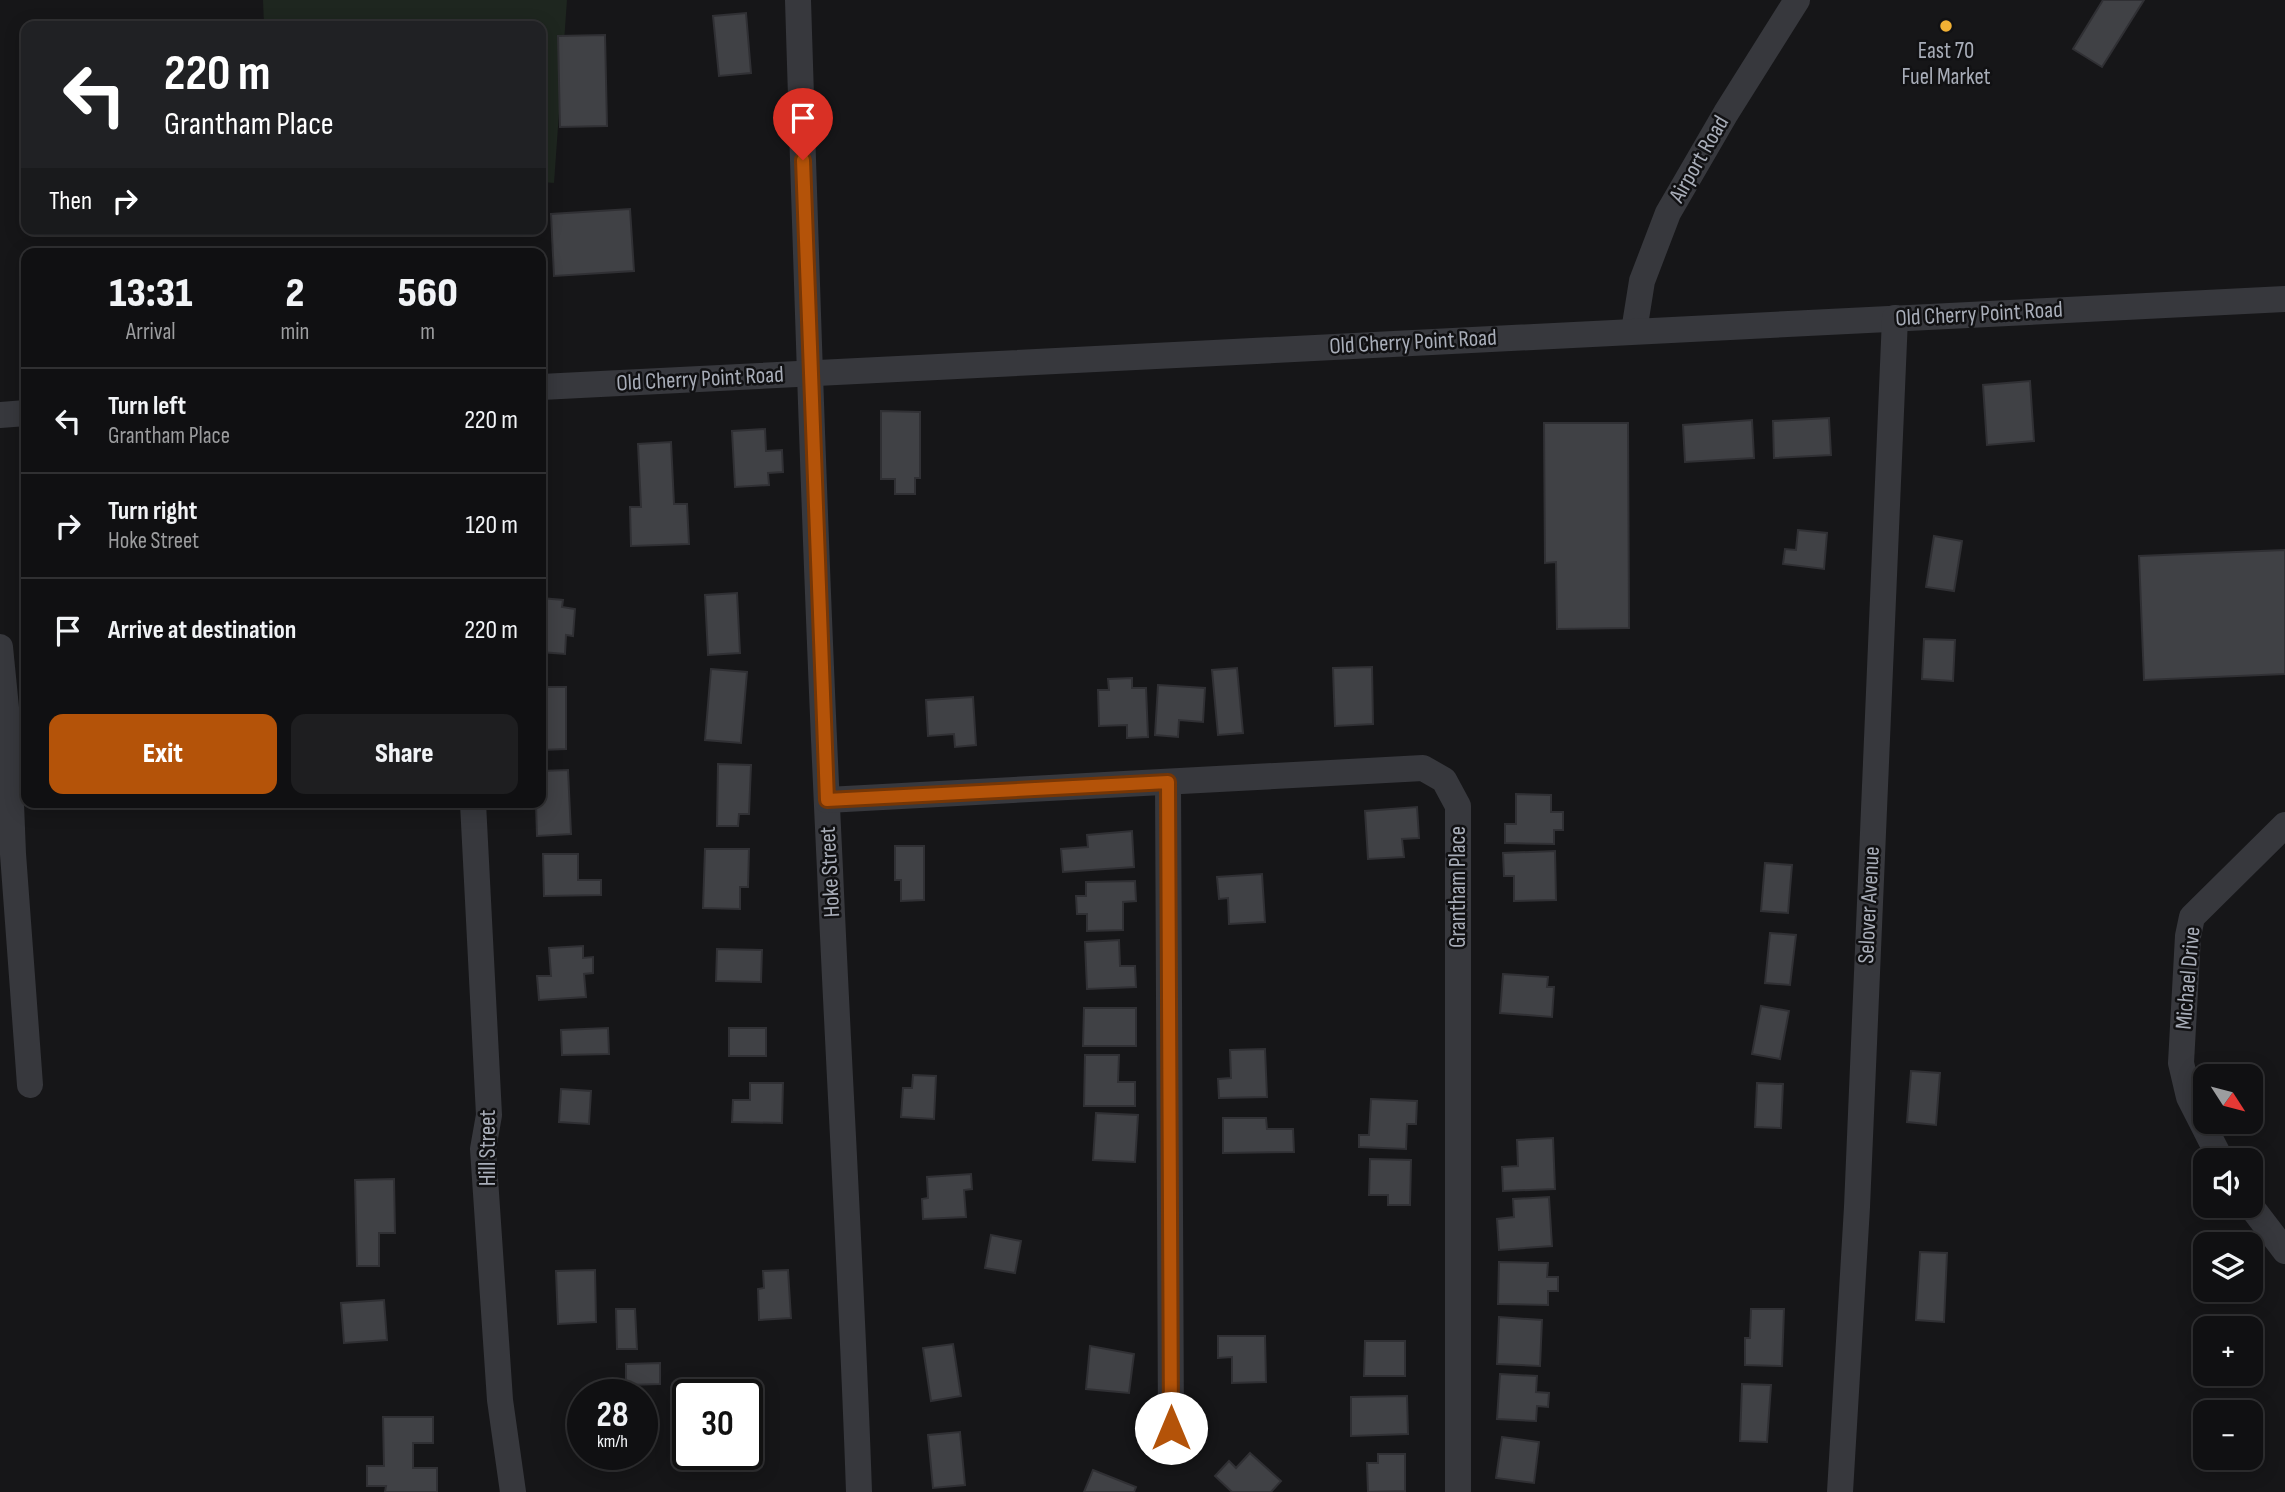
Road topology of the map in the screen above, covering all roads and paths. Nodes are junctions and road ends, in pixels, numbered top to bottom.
1 (798, 0) edge
2 (1797, 0) edge
3 (2285, 299) edge
4 (1895, 318) junction
5 (1634, 331) junction
6 (810, 373) junction
7 (546, 387) edge
8 (21, 413) edge
9 (0, 415) edge
10 (0, 647) edge
11 (1168, 782) junction
12 (827, 800) junction
13 (473, 808) edge
14 (2285, 825) edge
15 (30, 1085) dead end
16 (2215, 1148) edge
17 (2260, 1218) edge
18 (2285, 1251) edge
19 (1171, 1428) dead end
20 (513, 1492) edge
21 (859, 1492) edge
22 (1458, 1492) edge
23 (1840, 1492) edge

1 - 6 street, Hoke Street
2 - 5 street, Airport Road
3 - 4 street, Old Cherry Point Road
4 - 5 street, Old Cherry Point Road
4 - 23 street, Selover Avenue
5 - 6 street, Old Cherry Point Road
6 - 7 street, Old Cherry Point Road
6 - 12 street, Hoke Street
8 - 9 street
10 - 15 street
11 - 12 street, Grantham Place
11 - 19 street
11 - 22 street, Grantham Place
12 - 21 street, Hoke Street
13 - 20 street, Hill Street
14 - 16 street, Michael Drive
17 - 18 street

